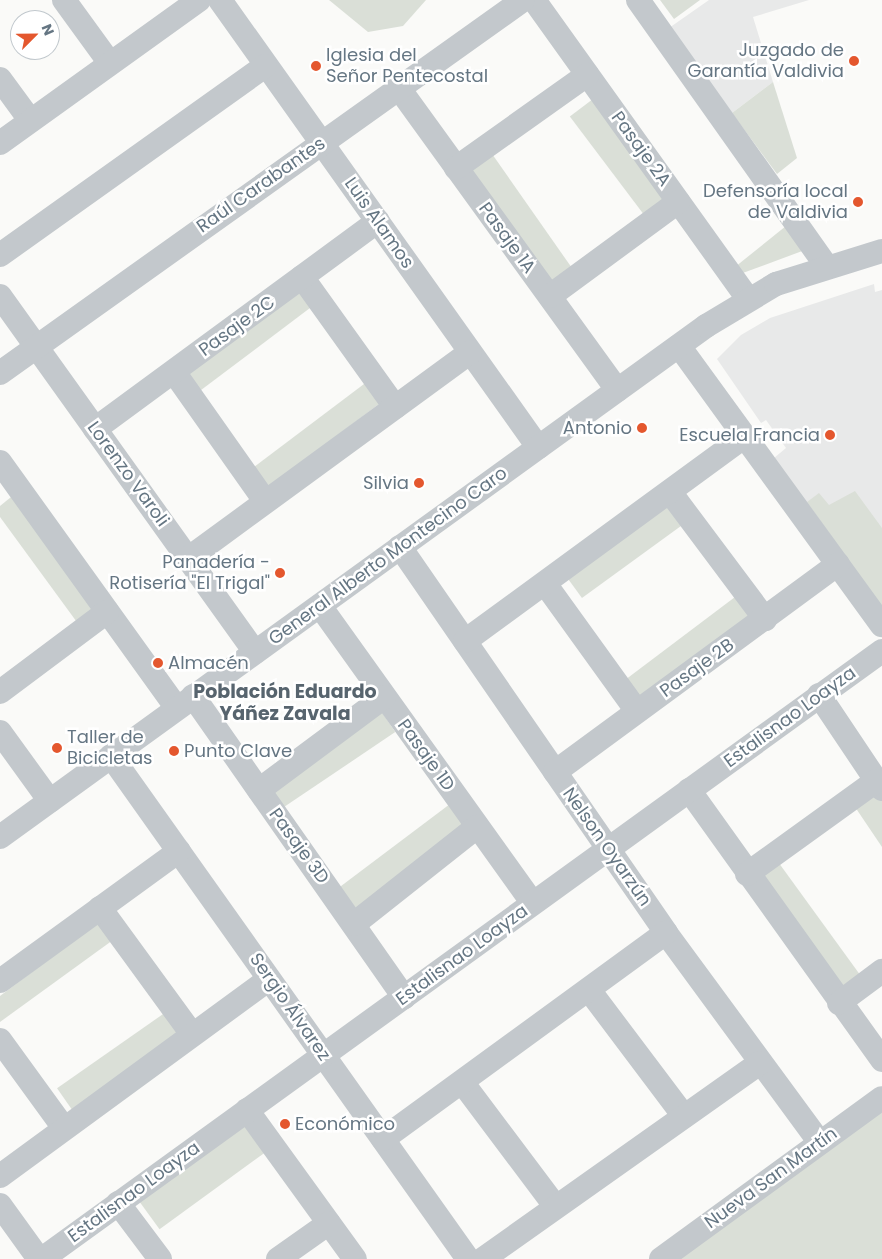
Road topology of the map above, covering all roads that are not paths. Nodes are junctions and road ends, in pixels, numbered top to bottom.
1 (64, 0) edge
2 (199, 0) edge
3 (220, 0) edge
4 (522, 0) edge
5 (534, 0) edge
6 (638, 0) edge
7 (109, 62) junction
8 (266, 66) junction
9 (587, 74) junction
10 (0, 78) edge
11 (398, 87) junction
12 (30, 120) junction
13 (322, 142) junction
14 (0, 143) edge
15 (456, 168) junction
16 (678, 202) junction
17 (378, 222) junction
18 (882, 251) edge
19 (0, 255) edge
20 (826, 266) junction
21 (302, 278) junction
22 (0, 296) edge
23 (550, 296) junction
24 (748, 299) junction
25 (36, 345) junction
26 (679, 346) junction
27 (470, 352) junction
28 (0, 372) edge
29 (174, 372) junction
30 (617, 390) junction
31 (395, 407) junction
32 (95, 429) junction
33 (745, 436) junction
34 (538, 447) junction
35 (0, 462) edge
36 (8, 489) edge
37 (670, 492) junction
38 (265, 501) junction
39 (400, 548) junction
40 (189, 558) junction
41 (838, 564) junction
42 (546, 584) junction
43 (320, 606) junction
44 (107, 612) junction
45 (765, 619) junction
46 (882, 626) edge
47 (465, 641) junction
48 (882, 651) edge
49 (255, 652) junction
50 (0, 692) edge
51 (820, 695) junction
52 (384, 697) junction
53 (185, 702) junction
54 (637, 711) junction
55 (0, 732) edge
56 (111, 756) junction
57 (555, 772) junction
58 (879, 785) edge
59 (259, 790) junction
60 (689, 790) junction
61 (50, 801) junction
62 (477, 827) junction
63 (0, 837) edge
64 (608, 849) junction
65 (178, 851) junction
66 (747, 874) junction
67 (533, 903) junction
68 (100, 908) junction
69 (354, 924) junction
70 (666, 933) junction
71 (882, 971) edge
72 (270, 979) junction
73 (0, 981) edge
74 (590, 990) junction
75 (404, 997) junction
76 (839, 1003) junction
77 (191, 1033) junction
78 (0, 1040) edge
79 (324, 1054) junction
80 (882, 1060) edge
81 (760, 1063) junction
82 (462, 1082) junction
83 (882, 1098) edge
84 (248, 1110) junction
85 (684, 1116) junction
86 (64, 1128) junction
87 (383, 1139) junction
88 (820, 1143) junction
89 (0, 1176) edge
90 (118, 1204) junction
91 (0, 1205) edge
92 (556, 1207) junction
93 (329, 1223) junction
94 (40, 1259) edge
95 (160, 1259) edge
96 (278, 1259) edge
97 (355, 1259) edge
98 (468, 1259) edge
99 (483, 1259) edge
100 (660, 1259) edge

1 - 7 street
2 - 7 street
3 - 8 street, Luis Alamos
4 - 11 street, Raúl Carabantes
5 - 9 street, Pasaje 2A
6 - 20 street
7 - 12 street
8 - 13 street, Luis Alamos
8 - 19 street
9 - 15 street
9 - 16 street, Pasaje 2A
10 - 12 street
11 - 13 street, Raúl Carabantes
11 - 15 street, Pasaje 1A
12 - 14 street
13 - 17 street, Luis Alamos
13 - 25 street, Raúl Carabantes
15 - 23 street, Pasaje 1A
16 - 23 street
16 - 24 street, Pasaje 2A
17 - 21 street, Pasaje 2C
17 - 27 street, Luis Alamos
18 - 20 street, General Alberto Montecino Caro
20 - 24 street, General Alberto Montecino Caro
21 - 29 street, Pasaje 2C
21 - 31 street
22 - 25 street, Lorenzo Varoli
23 - 30 street, Pasaje 1A
24 - 26 street, General Alberto Montecino Caro
25 - 28 street, Raúl Carabantes
25 - 32 street, Lorenzo Varoli
26 - 30 street, General Alberto Montecino Caro
26 - 33 street
27 - 31 street
27 - 34 street, Luis Alamos
29 - 32 street, Pasaje 2C
29 - 38 street
30 - 34 street, General Alberto Montecino Caro
31 - 38 street
32 - 40 street, Lorenzo Varoli
33 - 37 street
33 - 41 street
34 - 39 street, General Alberto Montecino Caro
35 - 36 street, Pasaje 3D
36 - 44 street, Pasaje 3D
37 - 42 street
37 - 45 street
38 - 40 street
39 - 43 street, General Alberto Montecino Caro
39 - 47 street, Nelson Oyarzún
40 - 49 street, Lorenzo Varoli
41 - 45 street, Pasaje 2B
41 - 46 street
42 - 47 street
42 - 54 street
43 - 49 street, General Alberto Montecino Caro
43 - 52 street, Pasaje 1D
44 - 50 street
44 - 53 street, Pasaje 3D
45 - 54 street, Pasaje 2B
47 - 57 street, Nelson Oyarzún
48 - 51 street, Estalisnao Loayza
49 - 53 street, General Alberto Montecino Caro
51 - 58 street
51 - 60 street, Estalisnao Loayza
52 - 59 street
52 - 62 street, Pasaje 1D
53 - 56 street, General Alberto Montecino Caro
53 - 59 street, Pasaje 3D
54 - 57 street, Pasaje 2B
55 - 61 street
56 - 61 street, General Alberto Montecino Caro
56 - 65 street, Sergio Álvarez
57 - 64 street, Nelson Oyarzún
58 - 66 street
59 - 69 street, Pasaje 3D
60 - 64 street, Estalisnao Loayza
60 - 66 street
61 - 63 street, General Alberto Montecino Caro
62 - 67 street, Pasaje 1D
62 - 69 street
64 - 67 street, Estalisnao Loayza
64 - 70 street, Nelson Oyarzún
65 - 68 street
65 - 72 street, Sergio Álvarez
66 - 76 street
67 - 75 street, Estalisnao Loayza
68 - 73 street
68 - 77 street
69 - 75 street, Pasaje 3D
70 - 74 street
70 - 81 street, Nelson Oyarzún
71 - 76 street
72 - 77 street
72 - 79 street, Sergio Álvarez
74 - 82 street
74 - 85 street
75 - 79 street, Estalisnao Loayza
76 - 80 street
77 - 86 street
78 - 86 street
79 - 84 street, Estalisnao Loayza
79 - 87 street, Sergio Álvarez
81 - 85 street
81 - 88 street, Nelson Oyarzún
82 - 87 street
82 - 92 street
83 - 88 street, Nueva San Martín
84 - 90 street, Estalisnao Loayza
84 - 93 street
85 - 92 street
86 - 89 street
87 - 98 street, Sergio Álvarez
88 - 100 street, Nueva San Martín
90 - 94 street, Estalisnao Loayza
90 - 95 street
91 - 94 street
92 - 99 street
93 - 96 street
93 - 97 street

